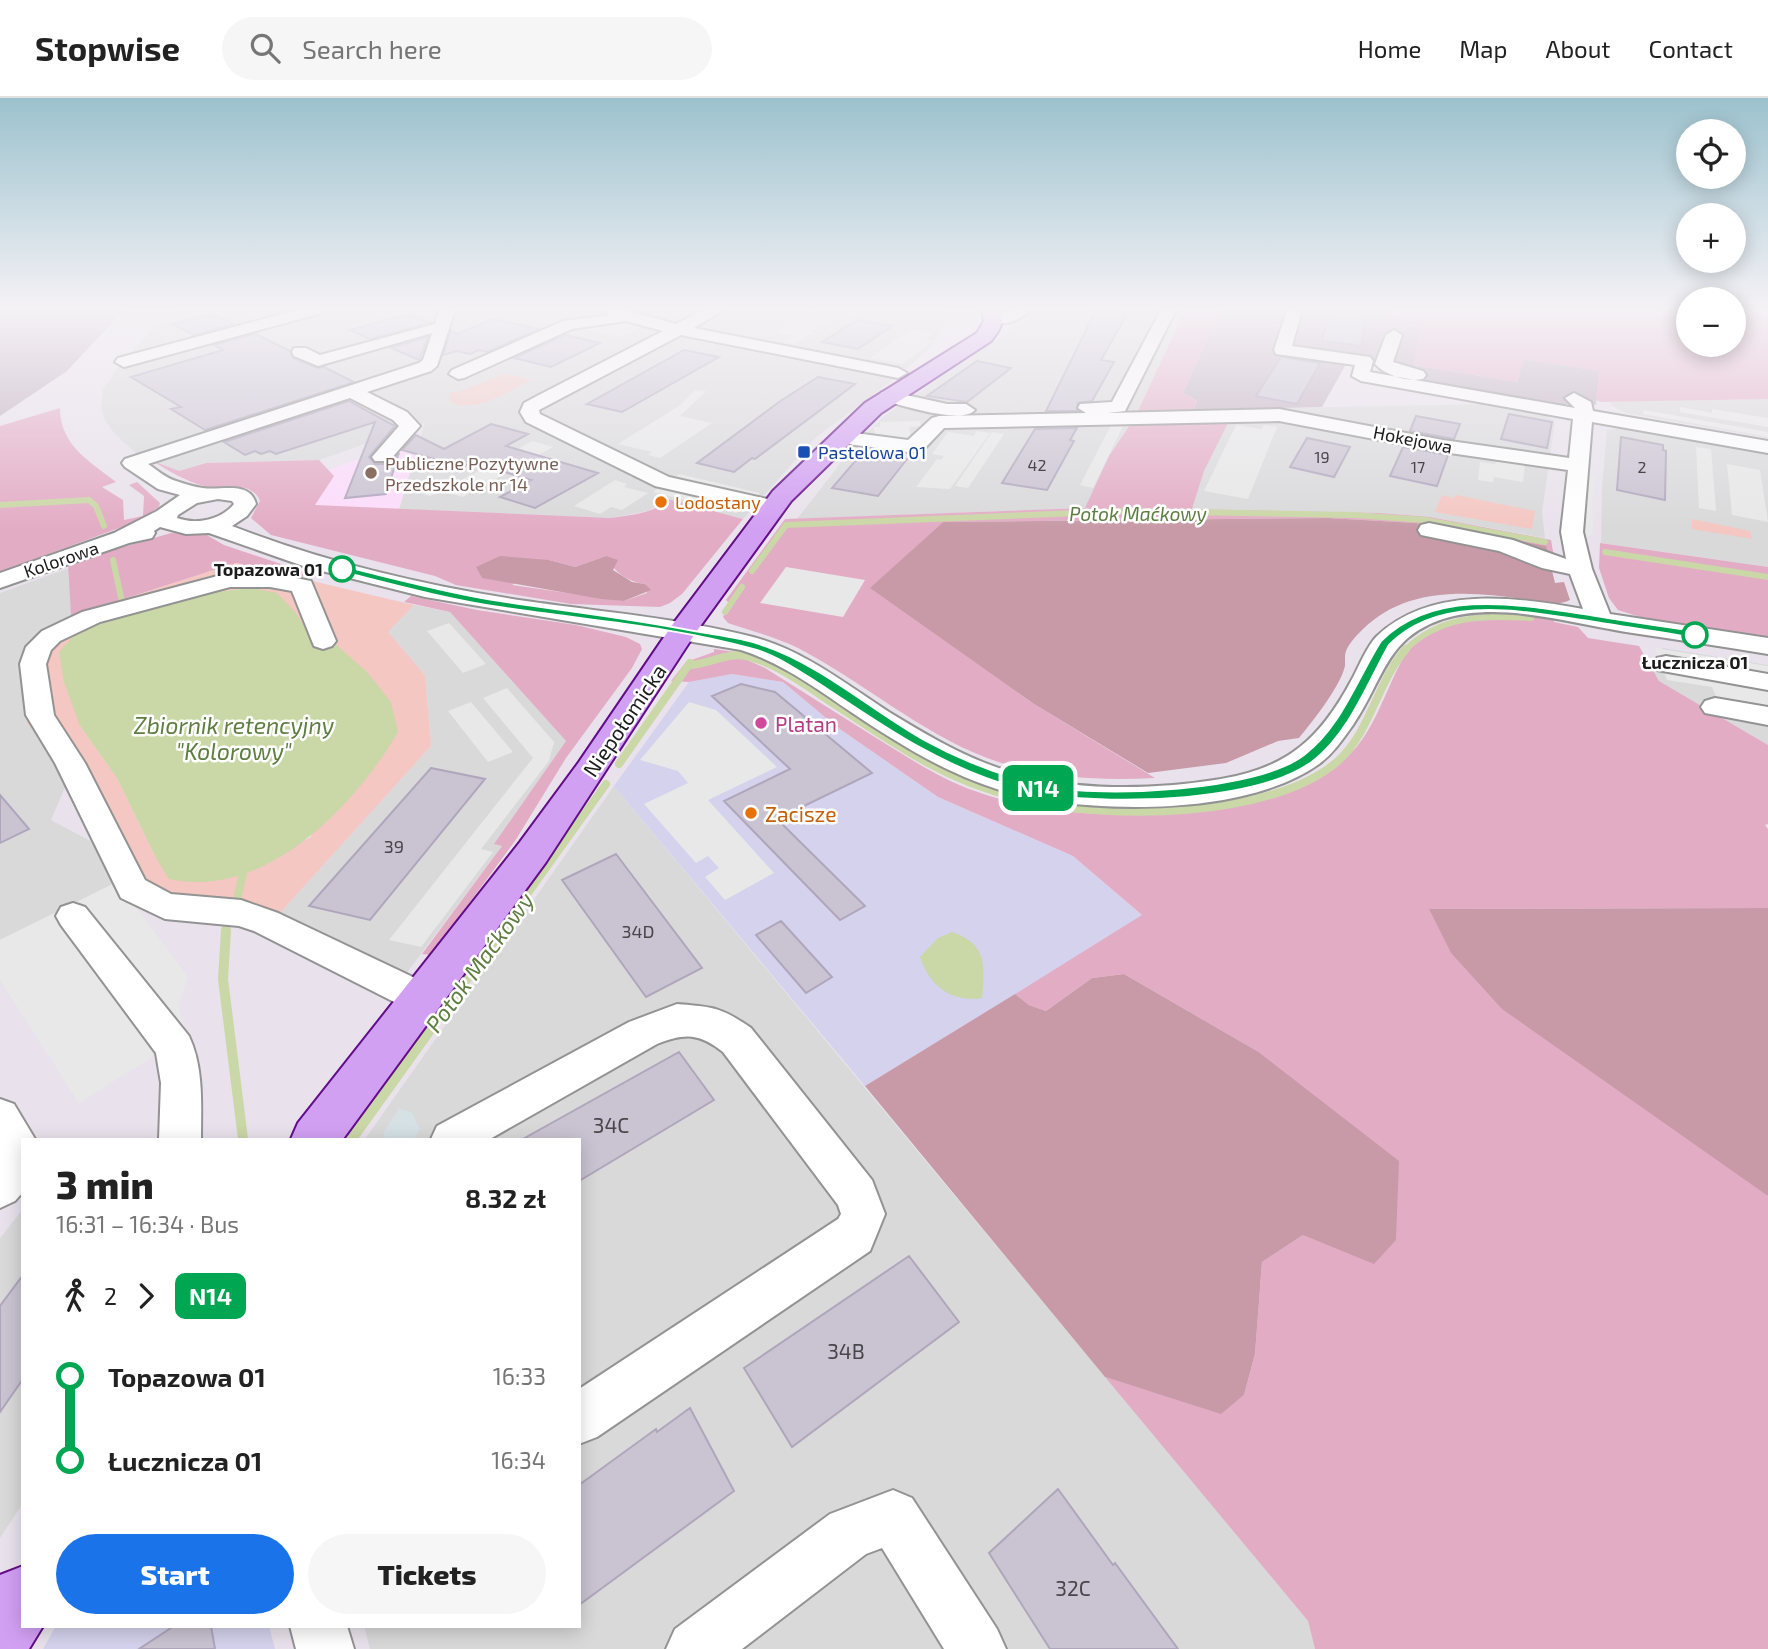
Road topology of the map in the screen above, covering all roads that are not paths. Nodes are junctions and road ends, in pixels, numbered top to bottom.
1 (381, 382) edge
2 (577, 382) edge
3 (911, 382) edge
4 (1131, 382) edge
5 (1403, 382) edge
6 (1462, 382) edge
7 (353, 392) junction
8 (888, 397) junction
9 (1584, 410) junction
10 (840, 437) junction
11 (1768, 447) edge
12 (382, 457) dead end
13 (1577, 465) junction
14 (165, 485) junction
15 (205, 495) junction
16 (773, 507) junction
17 (173, 515) junction
18 (233, 517) junction
19 (209, 525) junction
20 (1429, 530) dead end
21 (252, 541) junction
22 (333, 567) junction
23 (1580, 569) junction
24 (0, 581) edge
25 (302, 586) junction
26 (1598, 620) junction
27 (683, 630) junction
28 (323, 641) dead end
29 (1768, 646) edge
30 (1666, 664) dead end
31 (1768, 682) edge
32 (1716, 707) dead end
33 (1768, 716) edge
34 (73, 916) dead end
35 (423, 999) junction
36 (0, 1117) edge
37 (180, 1138) edge
38 (316, 1138) edge
39 (454, 1138) edge
40 (21, 1155) edge
41 (21, 1161) edge
42 (0, 1187) edge
43 (581, 1418) edge
44 (21, 1601) edge
45 (320, 1628) edge
46 (0, 1635) edge
47 (325, 1649) edge
48 (695, 1649) edge
49 (977, 1649) edge

1 - 7 street
2 - 16 street
3 - 8 main road, Niepołomicka
4 - 8 street
5 - 9 street
6 - 9 street
7 - 12 street
7 - 14 street
8 - 10 main road, Niepołomicka
9 - 11 street
9 - 13 street
10 - 13 street, Hokejowa
10 - 16 main road, Niepołomicka
13 - 23 street
14 - 15 street
14 - 17 street
15 - 17 street
15 - 18 street
16 - 27 main road, Niepołomicka
17 - 19 street
17 - 24 street, Kolorowa
18 - 19 street
18 - 21 street
19 - 21 street
20 - 23 street
21 - 22 street
22 - 25 street
22 - 27 street
23 - 26 street
25 - 28 street
25 - 35 street
26 - 27 street
26 - 29 street
27 - 35 main road, Niepołomicka
30 - 31 street
32 - 33 street
34 - 37 street
35 - 38 main road, Niepołomicka
36 - 40 street
39 - 43 street
41 - 42 street
44 - 46 main road
45 - 47 street
48 - 49 street

